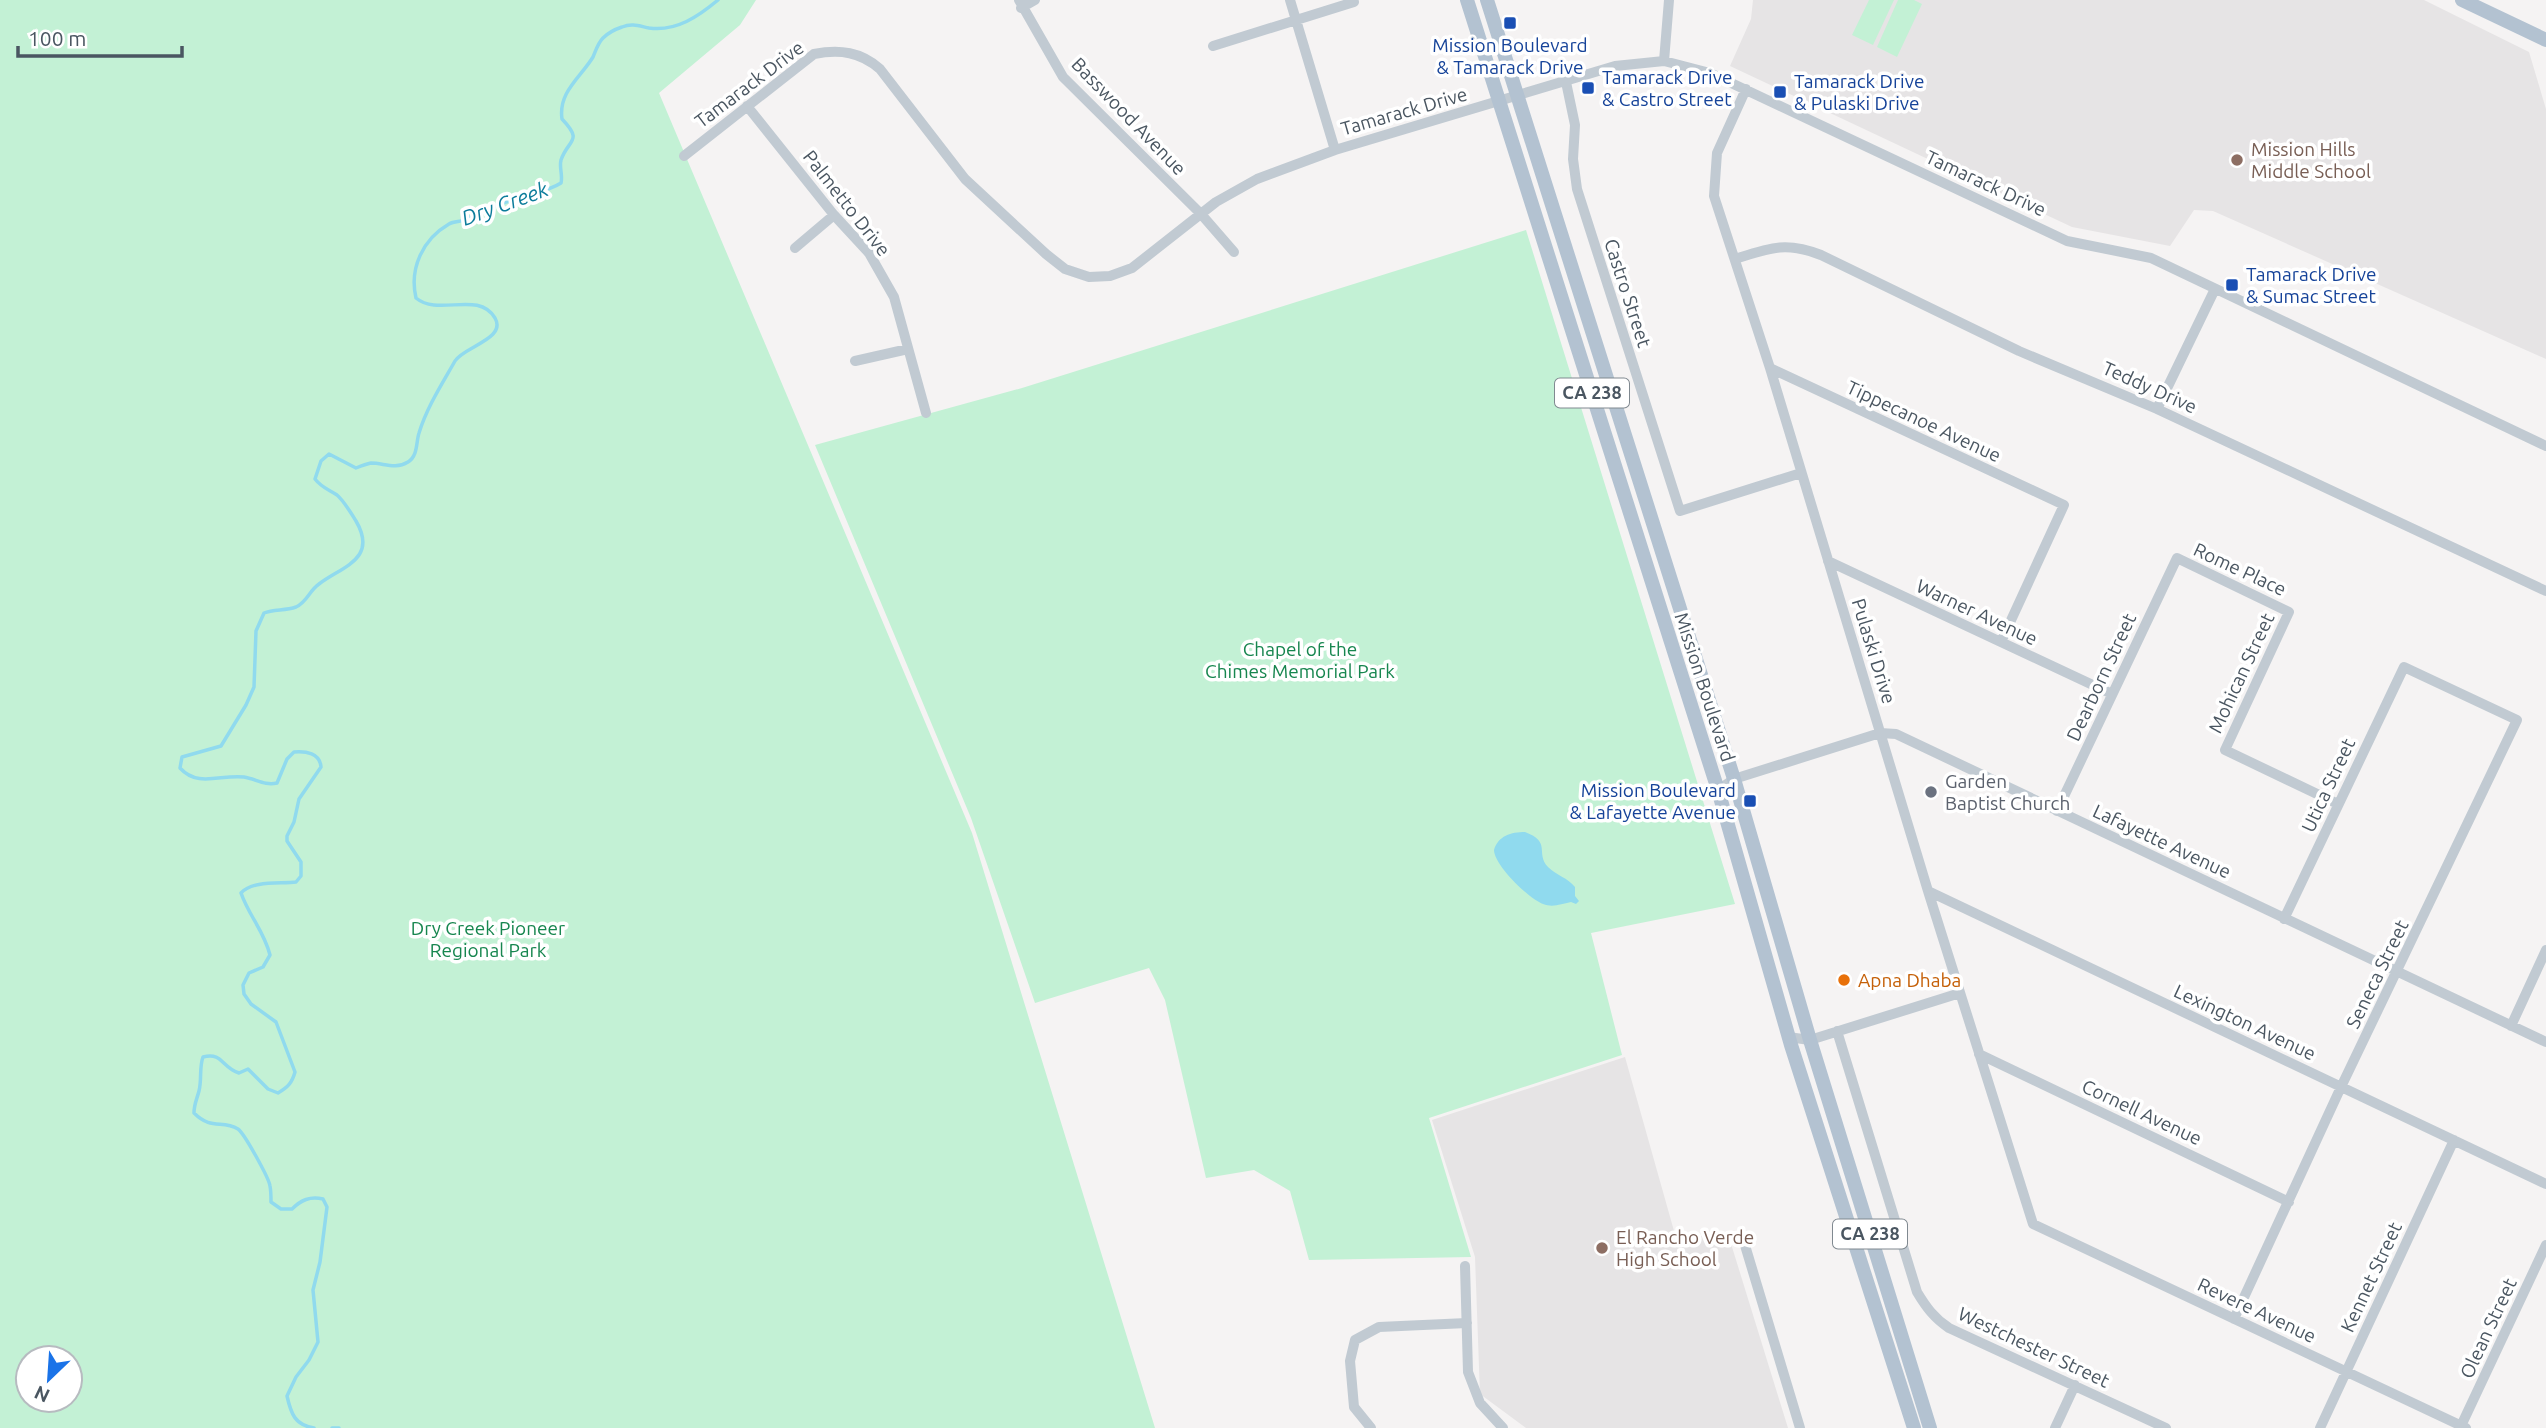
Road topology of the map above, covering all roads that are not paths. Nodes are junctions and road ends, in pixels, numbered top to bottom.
1 (1035, 0) edge
2 (1290, 0) edge
3 (1467, 0) edge
4 (1488, 0) edge
5 (1670, 0) edge
6 (2462, 0) edge
7 (1354, 2) dead end
8 (1020, 4) edge
9 (1296, 21) junction
10 (2546, 40) edge
11 (1213, 46) dead end
12 (1664, 61) junction
13 (1566, 82) junction
14 (1746, 89) junction
15 (1517, 96) junction
16 (1500, 102) junction
17 (747, 106) junction
18 (1335, 150) junction
19 (684, 156) dead end
20 (1201, 214) junction
21 (834, 215) junction
22 (795, 248) dead end
23 (1234, 252) dead end
24 (1735, 259) junction
25 (2215, 289) junction
26 (908, 349) junction
27 (855, 361) dead end
28 (1770, 368) junction
29 (2157, 409) junction
30 (926, 413) dead end
31 (2546, 446) edge
32 (1801, 473) junction
33 (2176, 558) joint
34 (1828, 561) junction
35 (2546, 591) edge
36 (2289, 612) joint
37 (2001, 642) junction
38 (2404, 667) joint
39 (2112, 694) junction
40 (1880, 733) junction
41 (1734, 779) junction
42 (1717, 790) junction
43 (2338, 804) junction
44 (2057, 811) junction
45 (1928, 891) junction
46 (2284, 919) junction
47 (2546, 950) edge
48 (2398, 972) junction
49 (1959, 993) junction
50 (2511, 1026) junction
51 (1837, 1031) junction
52 (1788, 1037) junction
53 (1810, 1040) junction
54 (2546, 1042) edge
55 (1979, 1054) junction
56 (2341, 1087) junction
57 (2454, 1140) junction
58 (2546, 1184) edge
59 (2289, 1202) junction
60 (2033, 1224) joint
61 (1744, 1242) dead end
62 (2546, 1245) edge
63 (1465, 1266) dead end
64 (2234, 1319) junction
65 (1467, 1323) junction
66 (2346, 1372) junction
67 (2075, 1385) junction
68 (2464, 1427) edge
69 (1371, 1428) edge
70 (1503, 1428) edge
71 (1800, 1428) edge
72 (1914, 1428) edge
73 (1930, 1428) edge
74 (2055, 1428) edge
75 (2166, 1428) edge
76 (2320, 1428) edge

1 - 8 street
2 - 9 street
3 - 16 main road, Mission Boulevard / CA 238
4 - 15 main road, Mission Boulevard / CA 238
5 - 12 street
6 - 10 main road
7 - 9 street
8 - 20 street, Basswood Avenue
9 - 11 street
9 - 18 street
12 - 13 street, Tamarack Drive
12 - 14 street, Tamarack Drive
13 - 15 street, Tamarack Drive
13 - 32 street, Castro Street
14 - 24 street, Pulaski Drive
14 - 25 street, Tamarack Drive
15 - 16 street, Tamarack Drive
15 - 41 main road, Mission Boulevard / CA 238
16 - 18 street, Tamarack Drive
16 - 42 main road, Mission Boulevard / CA 238
17 - 19 street, Tamarack Drive
17 - 20 street, Tamarack Drive
17 - 21 street, Palmetto Drive
18 - 20 street, Tamarack Drive
20 - 23 street, Basswood Avenue
21 - 22 street
21 - 26 street, Palmetto Drive
24 - 28 street, Pulaski Drive
24 - 29 street, Teddy Drive
25 - 29 street
25 - 31 street, Tamarack Drive
26 - 27 street
26 - 30 street, Palmetto Drive
28 - 32 street, Pulaski Drive
28 - 37 street, Tippecanoe Avenue
29 - 35 street, Teddy Drive
32 - 34 street, Pulaski Drive
33 - 36 street, Rome Place
33 - 39 street, Dearborn Street
34 - 37 street, Warner Avenue
34 - 40 street, Pulaski Drive
36 - 43 street, Mohican Street
37 - 39 street, Warner Avenue
38 - 43 street, Utica Street
38 - 48 street, Seneca Street
39 - 44 street, Dearborn Street
40 - 41 street
40 - 44 street, Lafayette Avenue
40 - 45 street, Pulaski Drive
41 - 42 street
41 - 53 main road, Mission Boulevard / CA 238
42 - 52 main road, Mission Boulevard / CA 238
43 - 46 street, Utica Street
44 - 46 street, Lafayette Avenue
45 - 49 street, Pulaski Drive
45 - 56 street, Lexington Avenue
46 - 48 street, Lafayette Avenue
47 - 50 street
48 - 50 street, Lafayette Avenue
48 - 56 street, Seneca Street
49 - 51 street
49 - 55 street, Pulaski Drive
50 - 54 street, Lafayette Avenue
51 - 53 street
51 - 67 street, Westchester Street
52 - 53 street
52 - 72 main road, Mission Boulevard / CA 238
53 - 73 main road, Mission Boulevard / CA 238
55 - 59 street, Cornell Avenue
55 - 60 street, Pulaski Drive
56 - 57 street, Lexington Avenue
56 - 59 street, Seneca Street
57 - 58 street, Lexington Avenue
57 - 66 street, Kennet Street
59 - 64 street, Seneca Street
60 - 64 street, Revere Avenue
61 - 71 street
62 - 68 street, Olean Street
63 - 65 street
64 - 66 street, Revere Avenue
65 - 69 street
65 - 70 street
66 - 68 street, Revere Avenue
66 - 76 street, Kennet Street
67 - 74 street
67 - 75 street, Westchester Street

